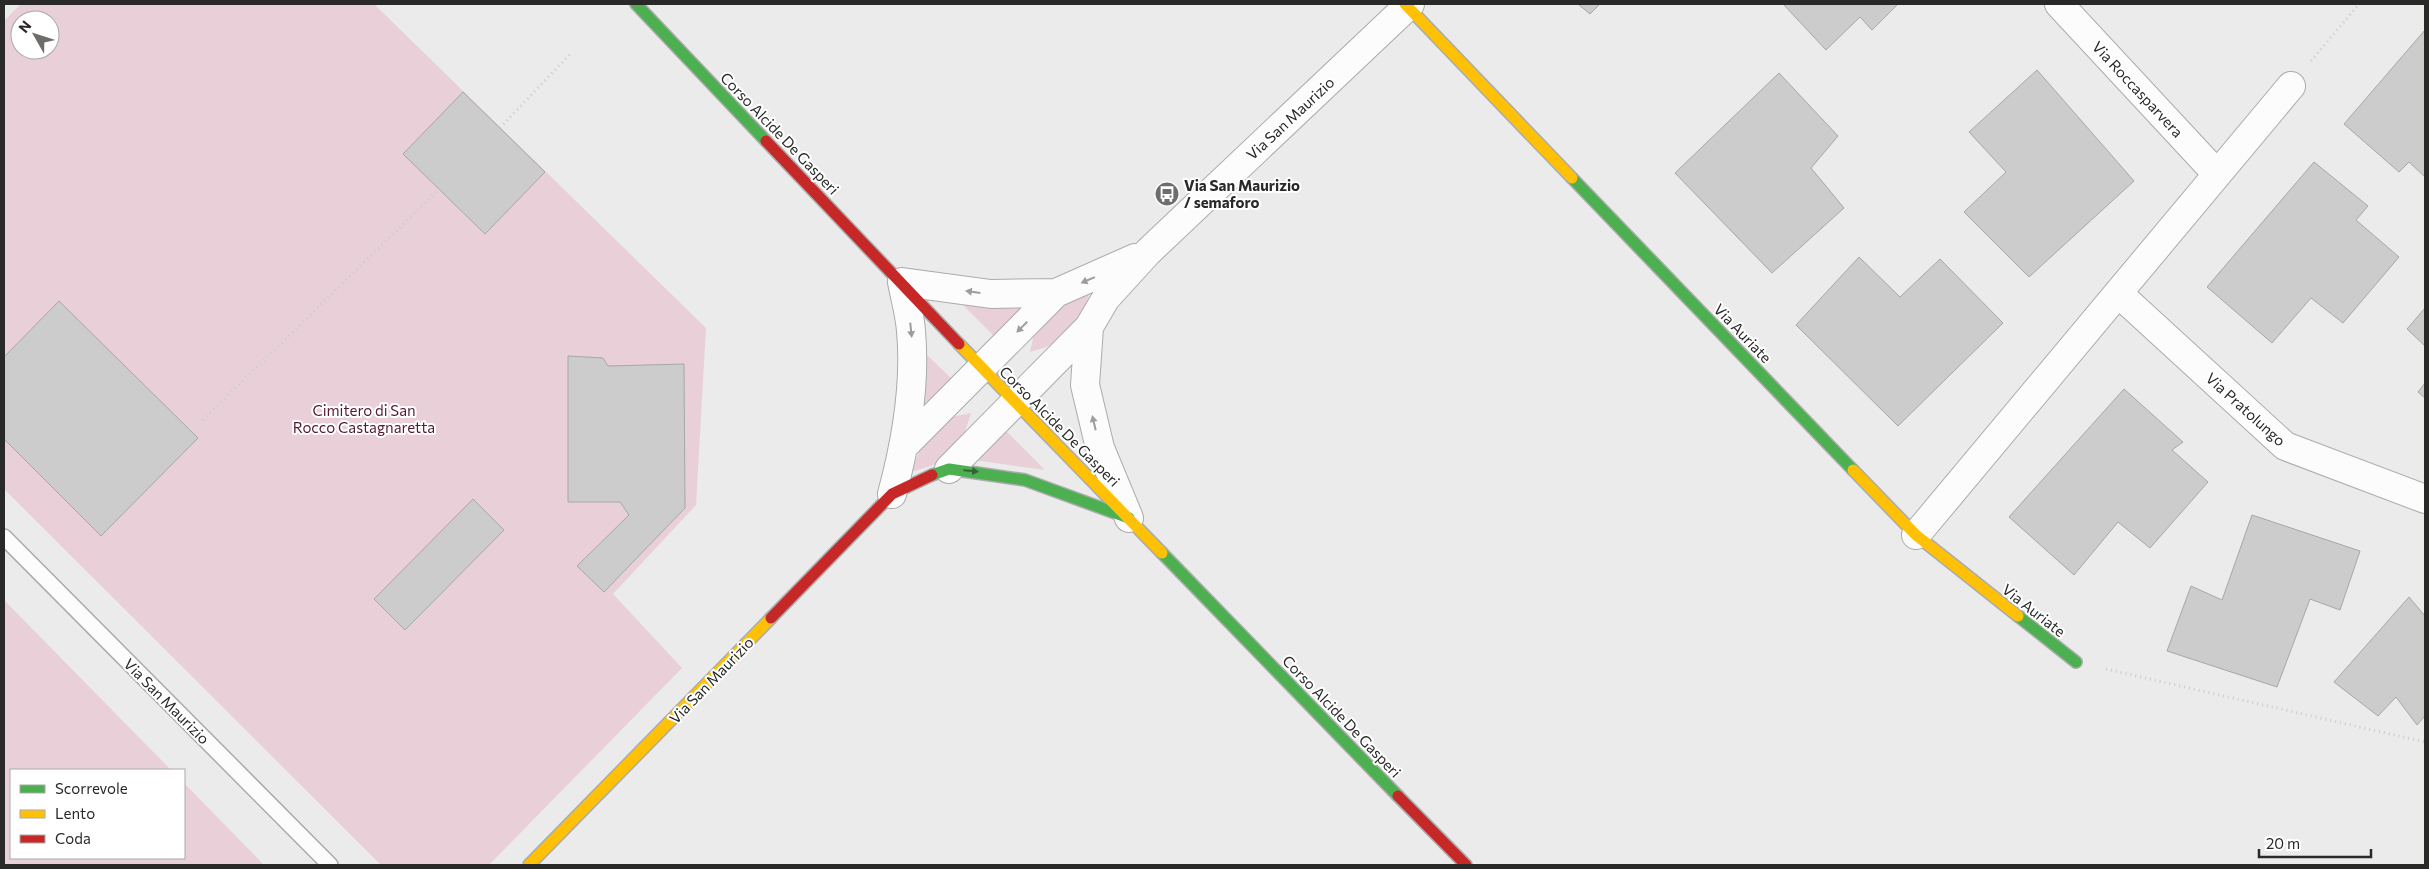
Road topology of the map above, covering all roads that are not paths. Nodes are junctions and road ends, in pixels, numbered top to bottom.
1 (636, 4) edge
2 (1408, 4) edge
3 (2059, 4) edge
4 (2291, 86) road end
5 (2217, 174) junction
6 (1148, 252) junction
7 (902, 282) junction
8 (1056, 293) junction
9 (2118, 293) junction
10 (1089, 327) junction
11 (982, 367) junction
12 (1016, 401) junction
13 (906, 444) junction
14 (949, 469) junction
15 (892, 494) junction
16 (2425, 499) edge
17 (1129, 518) junction
18 (1916, 535) junction
19 (4, 537) edge
20 (2076, 662) road end
21 (330, 865) edge
22 (529, 865) edge
23 (1466, 865) edge

1 - 7 street, Corso Alcide De Gasperi
2 - 6 street, Via San Maurizio
2 - 18 street, Via Auriate
3 - 5 street, Via Roccasparvera
4 - 5 street
5 - 9 street
6 -> 8 street
6 - 10 street, Via San Maurizio
8 -> 7 street
7 - 11 street, Corso Alcide De Gasperi
7 -> 13 street
8 -> 11 street
9 - 16 street, Via Pratolungo
9 - 18 street
10 - 12 street
17 -> 10 street
11 - 12 street, Corso Alcide De Gasperi
11 - 13 street
12 - 14 street
12 - 17 street, Corso Alcide De Gasperi
13 - 15 street
14 - 15 street, Via San Maurizio
14 -> 17 street
15 - 22 street, Via San Maurizio
17 - 23 street, Corso Alcide De Gasperi
18 - 20 street, Via Auriate
19 - 21 lane, Via San Maurizio

